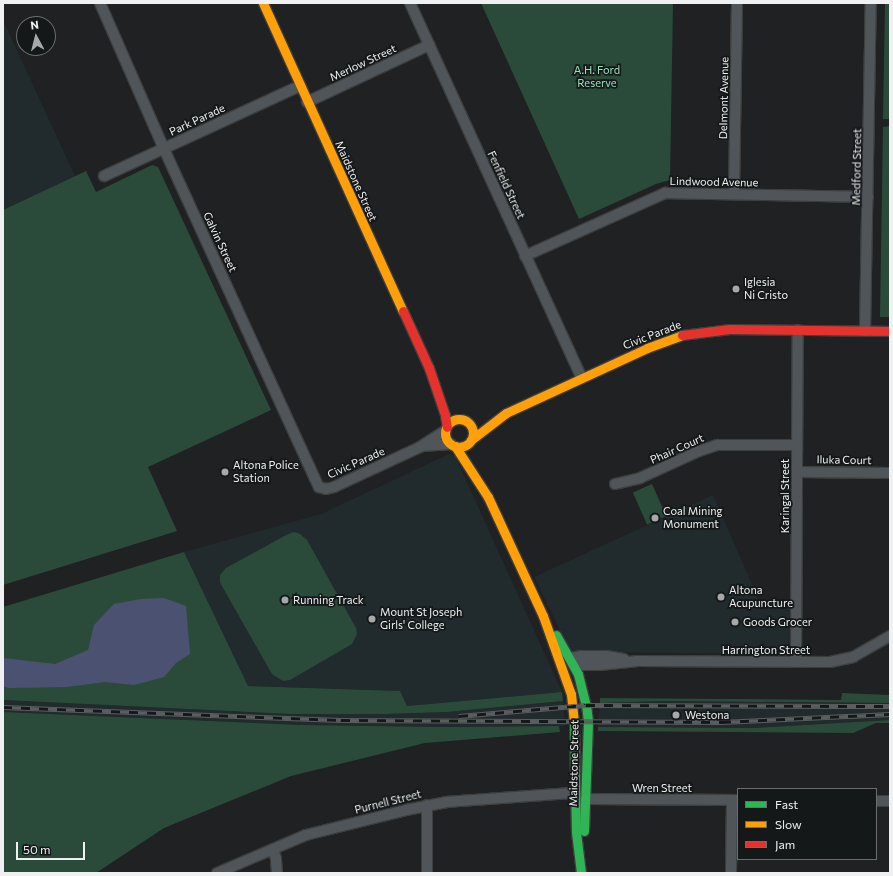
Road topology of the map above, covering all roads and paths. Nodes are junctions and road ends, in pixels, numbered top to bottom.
1 (100, 3) edge
2 (263, 3) edge
3 (410, 3) edge
4 (737, 3) edge
5 (871, 3) edge
6 (429, 45) junction
7 (300, 86) junction
8 (307, 102) junction
9 (164, 148) junction
10 (104, 176) dead end
11 (734, 194) junction
12 (868, 197) junction
13 (525, 256) junction
14 (798, 330) junction
15 (865, 331) junction
16 (890, 331) edge
17 (429, 368) junction
18 (581, 377) junction
19 (506, 413) junction
20 (465, 421) junction
21 (446, 428) junction
22 (471, 441) junction
23 (452, 445) junction
24 (797, 445) junction
25 (420, 447) junction
26 (472, 451) dead end
27 (476, 461) dead end
28 (797, 472) junction
29 (890, 473) edge
30 (615, 484) dead end
31 (322, 489) joint
32 (488, 497) junction
33 (542, 616) junction
34 (890, 636) edge
35 (572, 662) junction
36 (796, 662) junction
37 (560, 666) junction
38 (574, 792) junction
39 (586, 799) junction
40 (735, 800) edge
41 (877, 801) edge
42 (890, 801) edge
43 (426, 805) junction
44 (273, 849) junction
45 (217, 873) edge
46 (277, 873) edge
47 (427, 873) edge
48 (731, 873) edge

1 - 9 street, Galvin Street
2 - 7 main road, Maidstone Street
3 - 6 street, Fenfield Street
4 - 11 street, Delmont Avenue
5 - 12 street, Medford Street
6 - 8 street, Merlow Street
6 - 13 street, Fenfield Street
7 - 8 main road, Maidstone Street
7 - 9 street, Park Parade
8 - 17 main road, Maidstone Street
9 - 10 street, Park Parade
9 - 31 street, Galvin Street
11 - 12 street, Lindwood Avenue
11 - 13 street, Lindwood Avenue
12 - 15 street, Medford Street
13 - 18 street, Fenfield Street
14 - 15 main road, Civic Parade
14 - 18 main road, Civic Parade
14 - 24 street, Karingal Street
15 - 16 main road, Civic Parade
17 - 20 main road, Maidstone Street
17 - 21 main road, Maidstone Street
18 - 19 main road, Civic Parade
19 - 20 main road, Civic Parade
19 - 22 main road, Civic Parade
20 - 21 main road
20 - 22 main road
21 - 23 main road
21 - 25 street, Civic Parade
22 - 23 main road
22 - 26 main road
23 - 25 street, Civic Parade
23 - 32 main road, Maidstone Street
24 - 28 street, Karingal Street
24 - 30 street, Phair Court
25 - 31 street, Civic Parade
27 - 32 main road, Maidstone Street
28 - 29 street, Iluka Court
28 - 36 street, Karingal Street
32 - 33 main road, Maidstone Street
33 - 35 main road, Maidstone Street
33 - 37 main road, Maidstone Street
34 - 36 street, Harrington Street
35 - 36 street, Harrington Street
35 - 37 main road
35 - 39 main road, Maidstone Street
37 - 38 main road, Maidstone Street
38 - 39 main road
38 - 39 main road, Maidstone Street
38 - 43 street, Purnell Street
39 - 40 street, Wren Street
40 - 48 street
41 - 42 street
43 - 44 street, Purnell Street
43 - 47 street
44 - 45 street, Purnell Street
44 - 46 street

